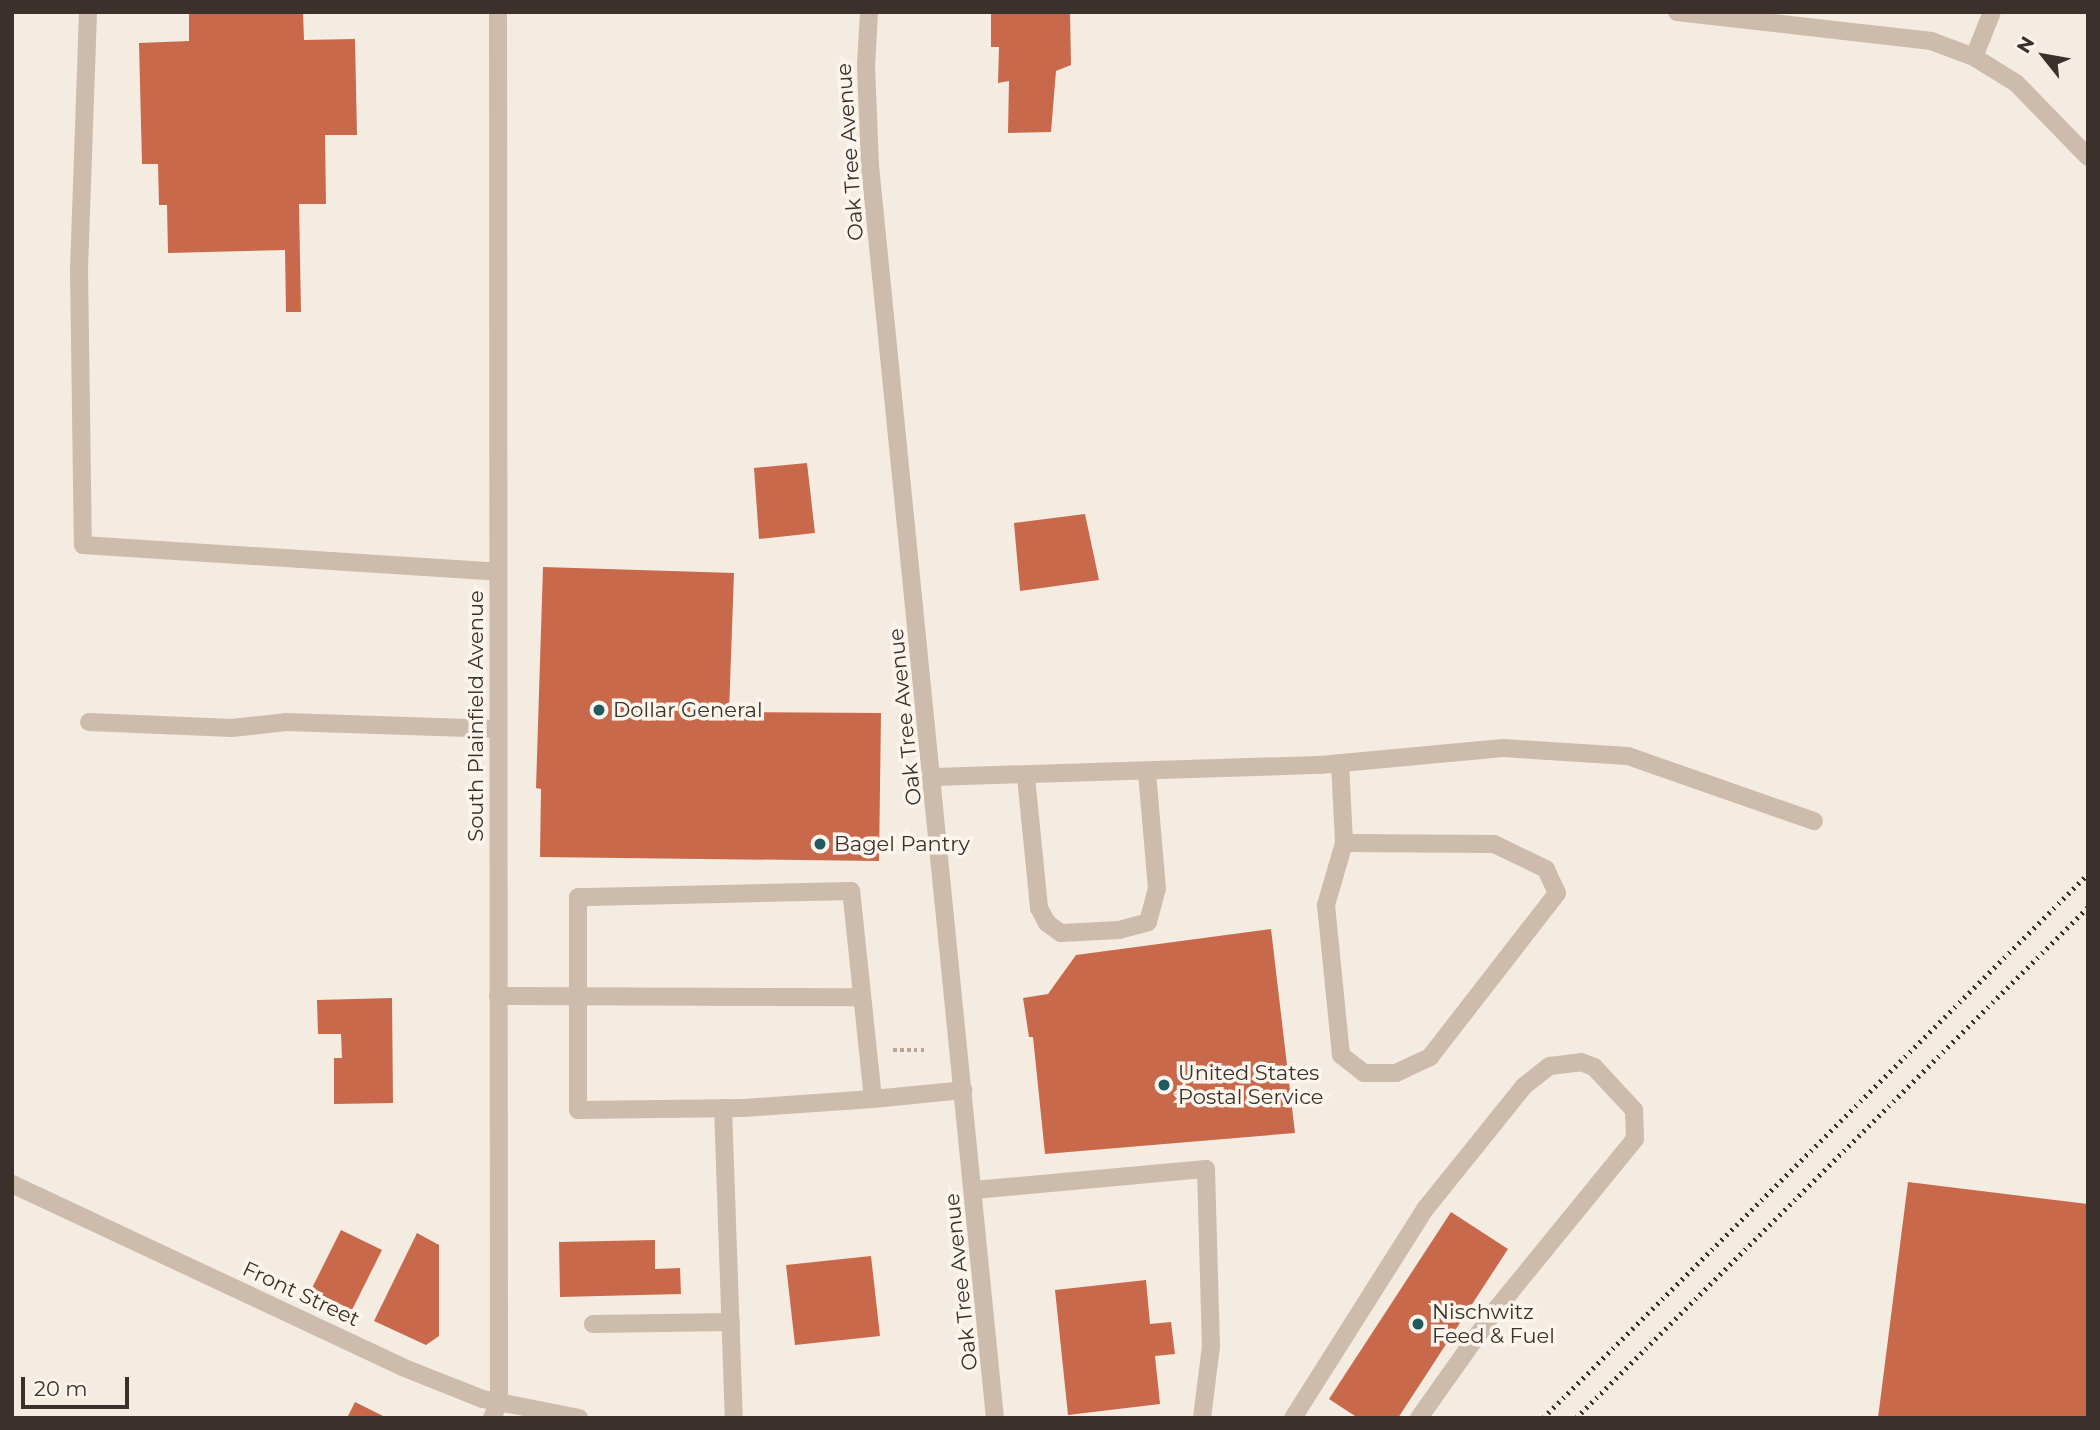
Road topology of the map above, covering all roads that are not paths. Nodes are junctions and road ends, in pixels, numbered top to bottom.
1 (88, 12) edge
2 (498, 12) edge
3 (869, 12) edge
4 (1677, 12) edge
5 (1992, 12) edge
6 (1974, 57) junction
7 (2088, 157) edge
8 (498, 572) junction
9 (89, 722) dead end
10 (498, 729) junction
11 (1340, 763) junction
12 (1147, 772) junction
13 (934, 777) junction
14 (1026, 777) junction
15 (1814, 821) dead end
16 (1344, 843) junction
17 (578, 995) junction
18 (498, 996) junction
19 (862, 997) junction
20 (964, 1090) junction
21 (873, 1099) junction
22 (723, 1108) junction
23 (12, 1184) edge
24 (974, 1190) junction
25 (731, 1322) junction
26 (593, 1324) dead end
27 (495, 1410) edge
28 (579, 1418) edge
29 (734, 1418) edge
30 (995, 1418) edge
31 (1202, 1418) edge
32 (1293, 1418) edge
33 (1419, 1418) edge

1 - 8 street
2 - 8 street, South Plainfield Avenue
3 - 13 street, Oak Tree Avenue
4 - 6 street
5 - 6 street
6 - 7 street
8 - 10 street, South Plainfield Avenue
9 - 10 street
10 - 18 street, South Plainfield Avenue
11 - 12 street
11 - 15 street
11 - 16 street
12 - 14 street
12 - 14 street
13 - 14 street
13 - 20 street, Oak Tree Avenue
16 - 16 street
17 - 18 street
17 - 19 street
17 - 19 street
17 - 22 street
18 - 27 street, South Plainfield Avenue
19 - 21 street
20 - 21 street
20 - 24 street, Oak Tree Avenue
21 - 22 street
22 - 25 street
23 - 27 street, Front Street
24 - 30 street, Oak Tree Avenue
24 - 31 street
25 - 26 street
25 - 29 street
27 - 28 street, Front Street
32 - 33 street

